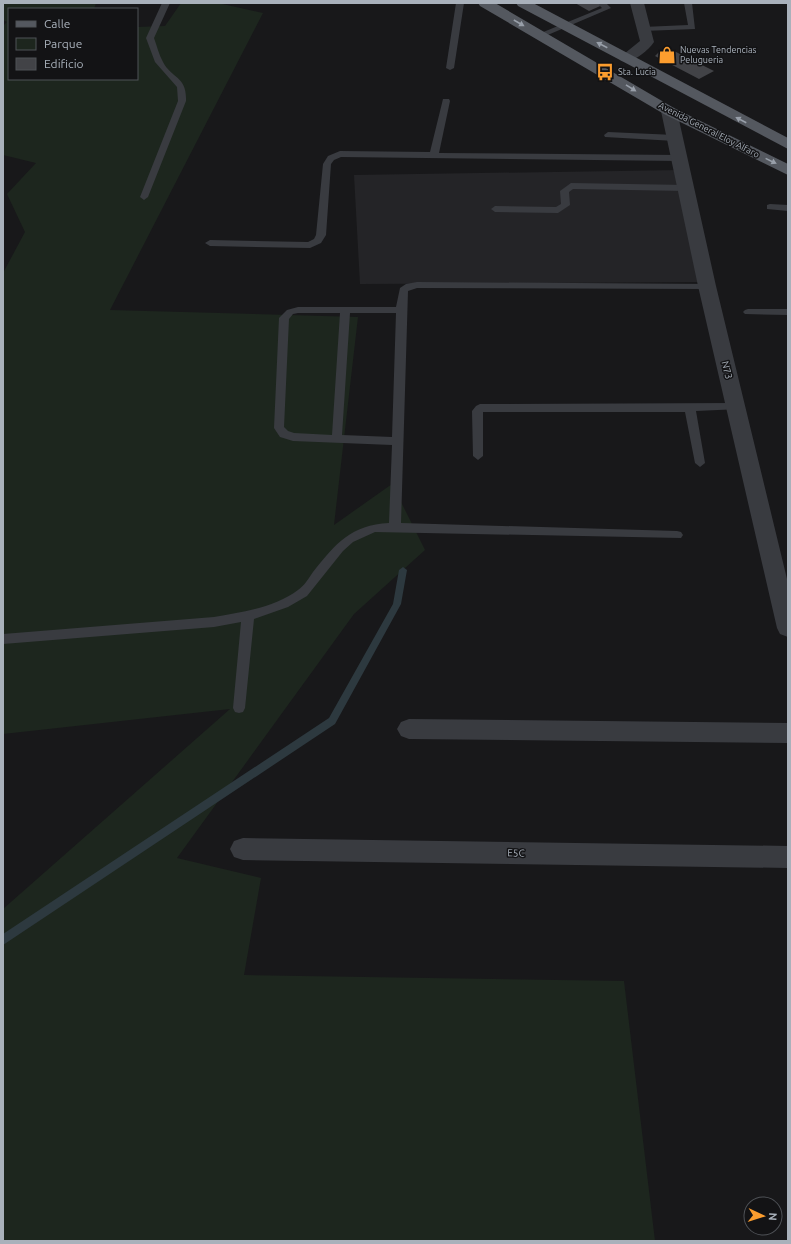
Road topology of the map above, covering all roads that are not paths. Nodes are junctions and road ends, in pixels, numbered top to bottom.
1 (166, 3) edge
2 (460, 3) edge
3 (485, 3) edge
4 (523, 3) edge
5 (637, 3) edge
6 (688, 3) edge
7 (607, 5) edge
8 (563, 26) junction
9 (643, 29) junction
10 (540, 35) junction
11 (626, 58) junction
12 (450, 68) dead end
13 (446, 101) dead end
14 (669, 111) junction
15 (608, 135) dead end
16 (675, 138) junction
17 (788, 144) edge
18 (434, 155) junction
19 (679, 158) junction
20 (788, 170) edge
21 (686, 188) junction
22 (144, 197) dead end
23 (770, 207) dead end
24 (788, 208) edge
25 (495, 209) dead end
26 (210, 242) dead end
27 (707, 286) junction
28 (345, 310) junction
29 (401, 310) junction
30 (748, 312) dead end
31 (788, 312) edge
32 (736, 407) junction
33 (690, 408) junction
34 (337, 438) junction
35 (397, 441) junction
36 (478, 456) dead end
37 (700, 463) dead end
38 (395, 526) junction
39 (677, 535) dead end
40 (248, 616) junction
41 (788, 628) edge
42 (3, 639) edge
43 (239, 708) dead end
44 (409, 729) dead end
45 (788, 733) edge
46 (243, 849) dead end
47 (788, 857) edge

1 - 22 lane
2 - 12 lane
3 -> 10 main road, Avenida General Eloy Alfaro
4 - 8 main road
5 - 9 street
6 - 9 lane
7 - 8 lane
8 - 10 lane
11 -> 8 main road
9 - 11 street
10 -> 14 main road, Avenida General Eloy Alfaro
17 -> 11 main road
13 - 18 lane
14 - 16 street, N73
14 -> 20 main road, Avenida General Eloy Alfaro
15 - 16 lane
16 - 19 street, N73
18 - 19 lane
18 - 26 lane
19 - 21 street, N73
21 - 25 lane
21 - 27 street, N73
23 - 24 lane
27 - 29 lane
27 - 32 street, N73
28 - 29 lane
28 - 34 lane
28 - 34 lane
29 - 35 lane
30 - 31 lane
32 - 33 lane
32 - 41 street, N73
33 - 36 lane
33 - 37 lane
34 - 35 lane
35 - 38 lane
38 - 39 lane
38 - 40 lane
40 - 42 lane
40 - 43 lane
44 - 45 street
46 - 47 street, E5C

